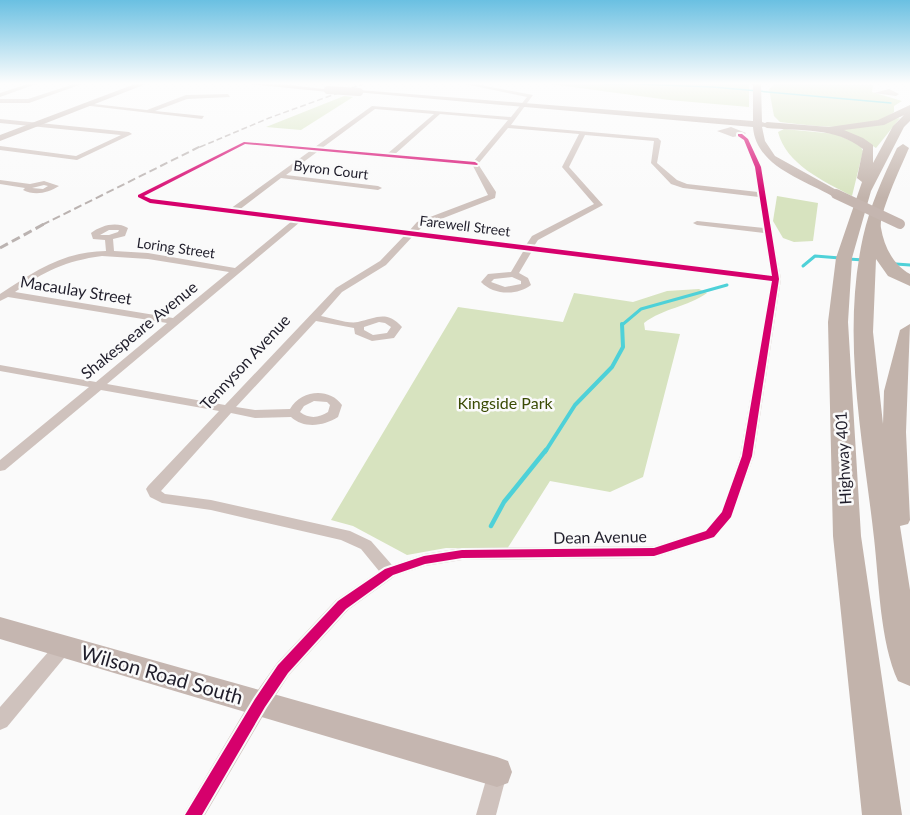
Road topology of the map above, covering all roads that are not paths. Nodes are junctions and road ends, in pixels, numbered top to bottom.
1 (9, 122) edge
2 (43, 122) edge
3 (353, 122) edge
4 (428, 122) edge
5 (510, 122) edge
6 (721, 122) edge
7 (731, 122) edge
8 (763, 122) edge
9 (882, 122) edge
10 (903, 122) edge
11 (35, 125) junction
12 (761, 125) junction
13 (507, 126) junction
14 (583, 132) junction
15 (740, 135) dead end
16 (910, 137) edge
17 (0, 138) edge
18 (0, 148) edge
19 (315, 149) junction
20 (388, 157) junction
21 (475, 164) junction
22 (280, 176) junction
23 (0, 182) edge
24 (30, 186) dead end
25 (378, 188) dead end
26 (864, 191) junction
27 (762, 195) junction
28 (232, 211) junction
29 (299, 219) junction
30 (697, 223) dead end
31 (875, 226) junction
32 (905, 226) edge
33 (769, 231) junction
34 (409, 233) junction
35 (109, 238) dead end
36 (528, 248) junction
37 (110, 252) junction
38 (238, 271) junction
39 (514, 274) dead end
40 (776, 279) junction
41 (910, 281) edge
42 (3, 296) edge
43 (312, 317) junction
44 (176, 322) junction
45 (359, 326) dead end
46 (910, 330) edge
47 (0, 368) edge
48 (96, 387) junction
49 (226, 409) junction
50 (294, 413) dead end
51 (0, 467) edge
52 (389, 572) junction
53 (0, 628) edge
54 (63, 647) junction
55 (908, 664) edge
56 (260, 703) junction
57 (0, 721) edge
58 (497, 772) joint
59 (193, 815) edge
60 (486, 815) edge
61 (882, 815) edge

1 - 11 street
2 - 11 main road
3 - 19 street
4 - 20 street
5 - 13 street
6 - 12 main road
7 - 12 main road
8 - 12 main road
9 - 12 highway
10 - 26 highway, Highway 401
11 - 17 main road
11 - 18 street
12 - 26 highway
12 - 32 main road, bridge
13 - 14 street
13 - 21 street
14 - 27 street
14 - 36 street
15 - 27 street, Dean Avenue
16 - 31 highway, Highway 401
19 - 20 street
19 - 22 street
19 - 28 street, Farewell Street
20 - 21 street
21 - 34 street, Tennyson Avenue
22 - 25 street, Byron Court
22 - 28 street
23 - 24 street
26 - 61 highway, Highway 401
27 - 33 street, Dean Avenue
28 - 29 street, Farewell Street
29 - 34 street, Farewell Street
29 - 38 street, Shakespeare Avenue
30 - 33 street
31 - 41 highway
31 - 55 highway, Highway 401
33 - 40 street, Dean Avenue
34 - 36 street, Farewell Street
34 - 43 street, Tennyson Avenue
35 - 37 street
36 - 39 street
36 - 40 street, Farewell Street
37 - 38 street, Loring Street
37 - 42 street, Loring Street
38 - 44 street, Shakespeare Avenue
40 - 52 street, Dean Avenue
42 - 44 street, Macaulay Street
43 - 45 street
43 - 49 street, Tennyson Avenue
44 - 48 street, Shakespeare Avenue
46 - 55 highway
47 - 48 street
48 - 49 street
48 - 51 street, Shakespeare Avenue
49 - 50 street
49 - 52 street, Tennyson Avenue
52 - 56 street, Dean Avenue
53 - 54 main road, Wilson Road South
54 - 56 main road, Wilson Road South
54 - 57 street
56 - 58 main road, Wilson Road South
56 - 59 street, Dean Avenue
58 - 60 street

